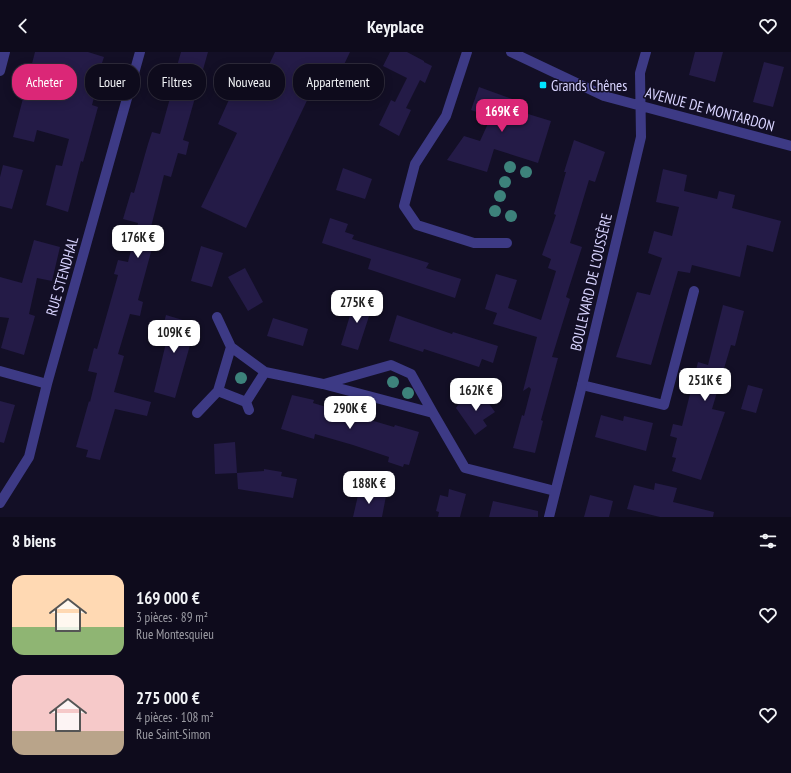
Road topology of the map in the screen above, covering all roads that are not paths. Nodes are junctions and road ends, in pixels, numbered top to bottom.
1 (5, 52) edge
2 (140, 52) edge
3 (467, 52) edge
4 (511, 52) edge
5 (646, 52) edge
6 (0, 71) edge
7 (640, 106) junction
8 (791, 146) edge
9 (507, 243) dead end
10 (694, 291) dead end
11 (217, 317) dead end
12 (231, 347) junction
13 (0, 371) edge
14 (265, 372) junction
15 (47, 384) junction
16 (323, 384) junction
17 (582, 385) junction
18 (218, 391) junction
19 (197, 413) dead end
20 (433, 414) junction
21 (556, 491) junction
22 (0, 502) edge
23 (549, 517) edge

1 - 6 street
2 - 15 street, RUE STENDHAL
3 - 9 street
4 - 7 street, AVENUE DE MONTARDON
5 - 7 street, BOULEVARD DE L'OUSSÈRE
7 - 8 street, AVENUE DE MONTARDON
7 - 17 street, BOULEVARD DE L'OUSSÈRE
10 - 17 street
11 - 12 street
12 - 14 street
12 - 18 street
13 - 15 street
14 - 16 street
14 - 18 street
15 - 22 street, RUE STENDHAL
16 - 20 street
16 - 20 street
17 - 21 street, BOULEVARD DE L'OUSSÈRE
18 - 19 street
20 - 21 street
21 - 23 street, BOULEVARD DE L'OUSSÈRE

